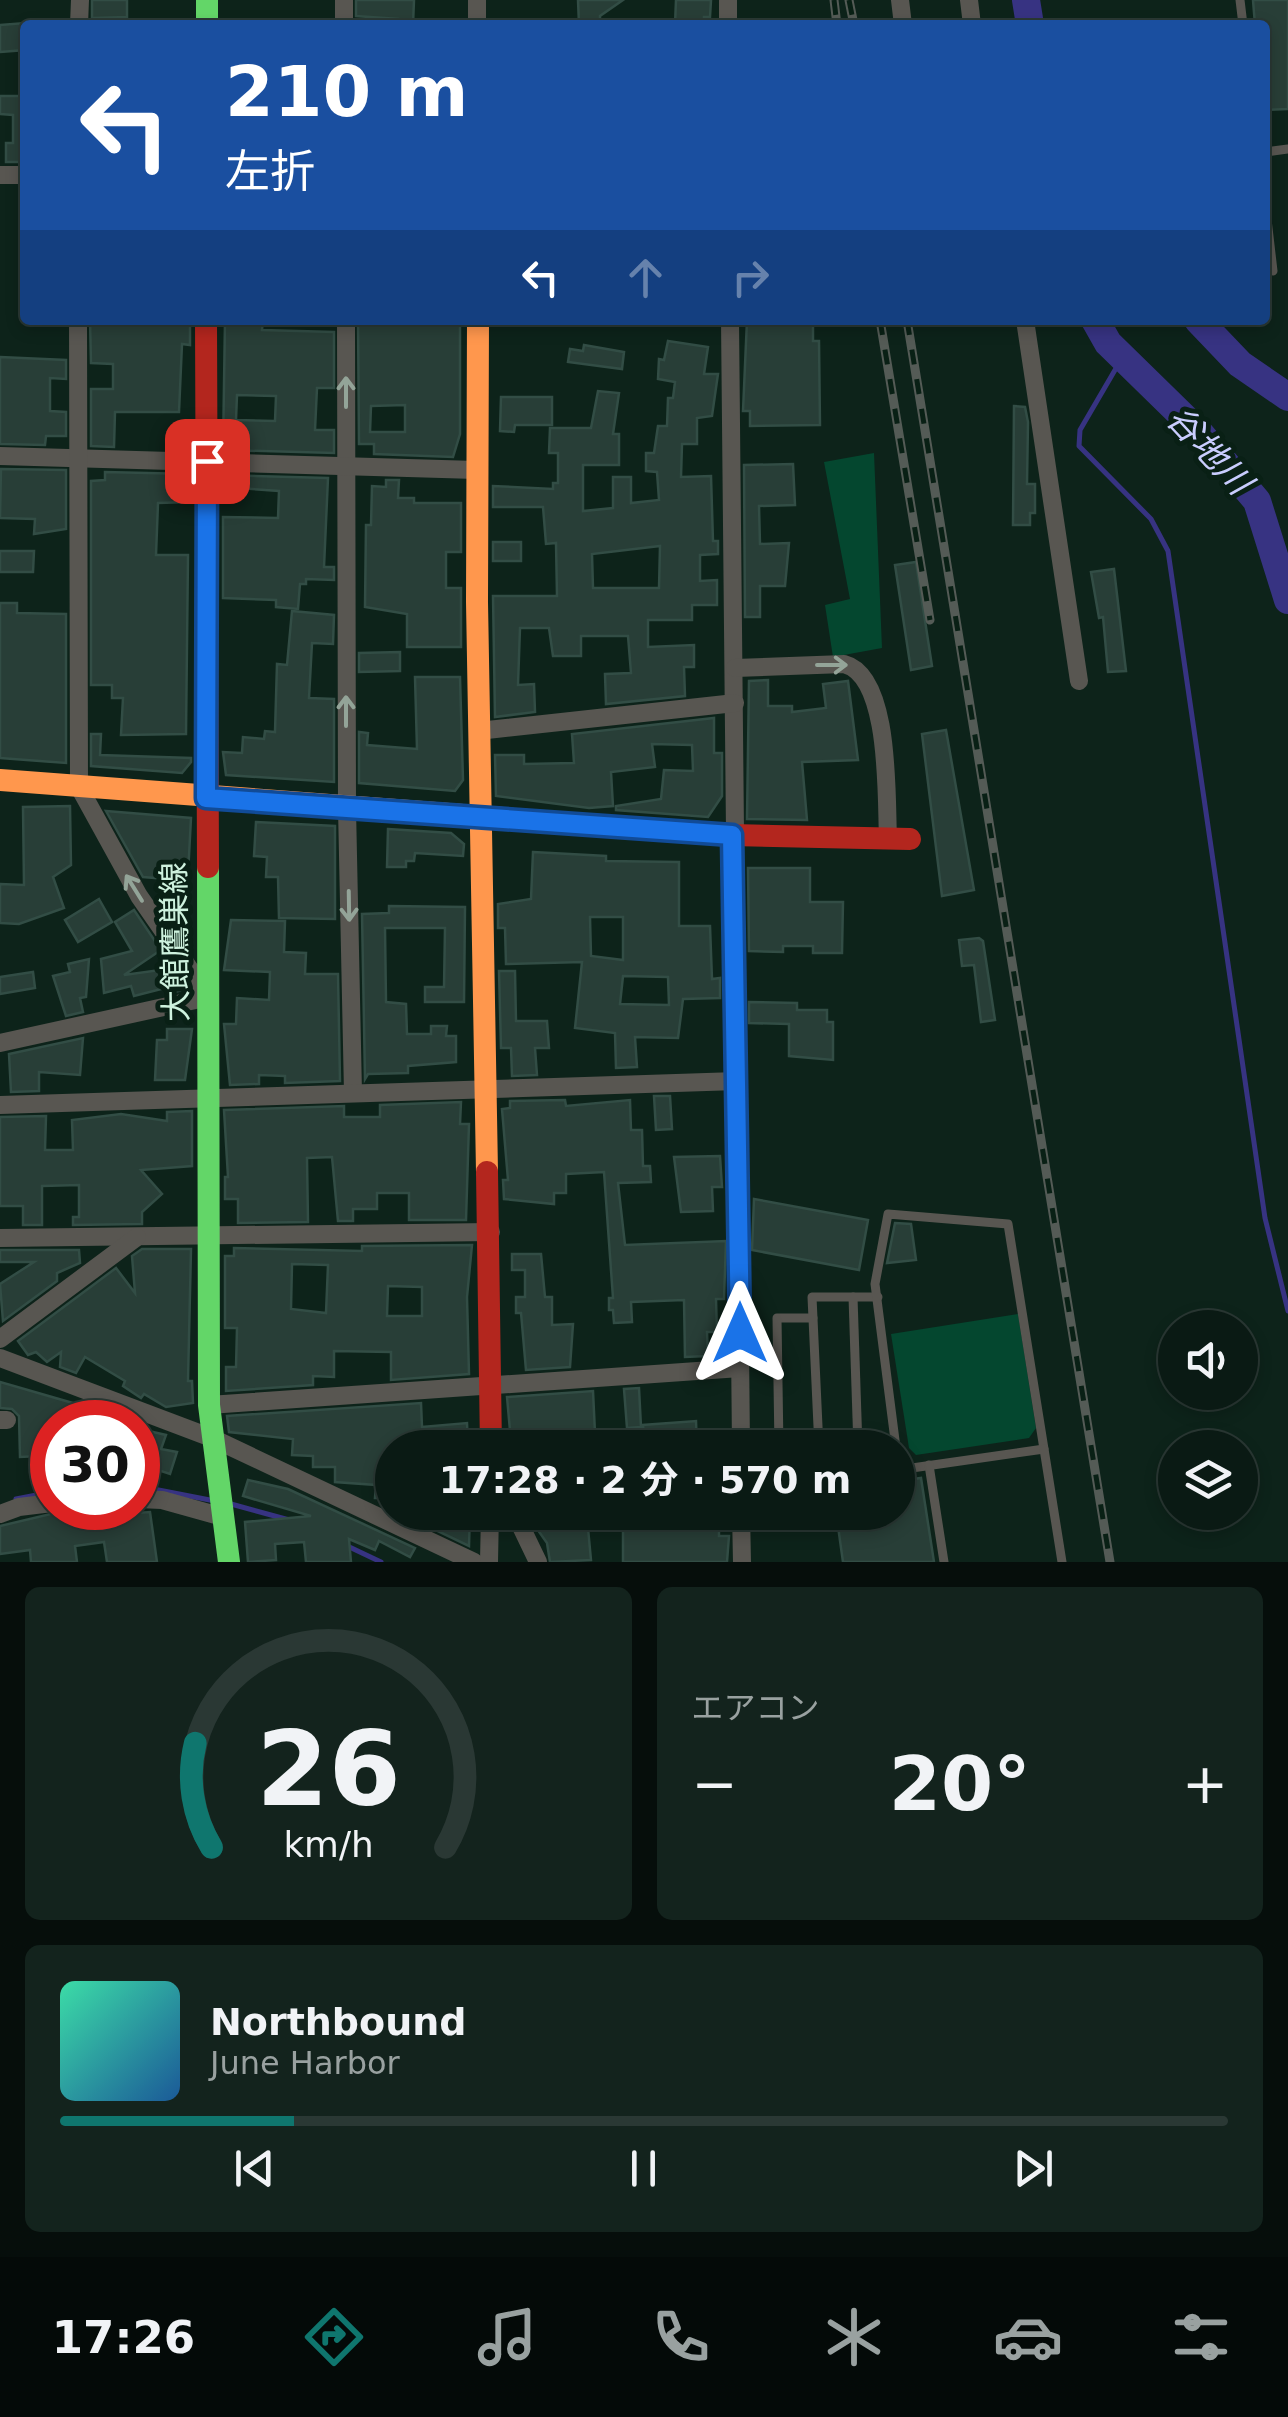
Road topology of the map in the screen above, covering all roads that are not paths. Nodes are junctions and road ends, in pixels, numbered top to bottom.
1 (1270, 240) edge
2 (1274, 270) dead end
3 (78, 325) edge
4 (206, 325) edge
5 (346, 325) edge
6 (478, 325) edge
7 (730, 325) edge
8 (1026, 325) edge
9 (0, 456) edge
10 (76, 457) junction
11 (207, 461) junction
12 (346, 464) junction
13 (476, 470) junction
14 (734, 668) junction
15 (1079, 681) dead end
16 (735, 703) junction
17 (478, 731) junction
18 (0, 780) edge
19 (79, 786) junction
20 (206, 798) junction
21 (346, 808) junction
22 (478, 814) junction
23 (732, 835) junction
24 (899, 839) joint
25 (209, 997) junction
26 (0, 1043) edge
27 (738, 1081) junction
28 (488, 1090) junction
29 (353, 1093) junction
30 (208, 1099) junction
31 (0, 1105) edge
32 (490, 1232) junction
33 (138, 1236) junction
34 (209, 1236) junction
35 (0, 1238) edge
36 (853, 1297) junction
37 (878, 1297) junction
38 (814, 1318) junction
39 (0, 1339) edge
40 (0, 1358) edge
41 (740, 1368) junction
42 (490, 1387) junction
43 (209, 1405) junction
44 (491, 1430) edge
45 (741, 1430) edge
46 (779, 1430) edge
47 (818, 1430) edge
48 (857, 1430) edge
49 (894, 1430) edge
50 (212, 1438) junction
51 (1044, 1448) junction
52 (928, 1465) junction
53 (915, 1467) edge
54 (160, 1500) edge
55 (30, 1506) edge
56 (222, 1506) junction
57 (0, 1514) edge
58 (490, 1530) edge
59 (523, 1530) edge
60 (741, 1530) edge
61 (229, 1562) edge
62 (474, 1562) edge
63 (489, 1562) edge
64 (538, 1562) edge
65 (742, 1562) edge
66 (944, 1562) edge
67 (1062, 1562) edge

1 - 2 lane
3 - 10 street
4 - 11 street, 大館鷹巣線
12 -> 5 street
6 - 13 street
7 - 14 street
8 - 15 street
9 - 10 street
10 - 11 street
10 - 19 street
11 - 12 street
11 - 20 street, 大館鷹巣線
12 - 13 street
21 -> 12 street
13 - 17 street
14 - 16 street
14 -> 24 street
16 - 17 street
16 - 23 street
17 - 22 street
18 - 19 street
19 - 20 street
25 -> 19 street
20 - 21 street
20 - 25 street, 大館鷹巣線
21 - 22 street
21 -> 29 street
22 - 23 street
22 - 28 street
23 - 24 street
23 - 27 street
25 - 26 street
25 - 30 street, 大館鷹巣線
27 - 28 street
27 - 41 street
28 - 29 street
28 - 32 street
29 - 30 street
30 - 31 street
30 - 34 street, 大館鷹巣線
32 - 34 street
32 - 42 street
33 - 34 street
33 - 35 street
33 - 39 street
34 - 43 street, 大館鷹巣線
36 - 37 lane
36 - 38 lane
36 - 48 lane
37 - 49 lane
37 - 51 lane
38 - 46 lane
38 - 47 lane
40 - 50 street
41 - 42 street
41 - 45 street
42 - 43 street
42 - 44 street
43 - 50 street, 大館鷹巣線
50 - 56 street, 大館鷹巣線
50 - 62 street
51 - 52 lane
51 - 67 lane
52 - 53 lane
52 - 66 lane
54 - 56 street
55 - 57 street
56 - 61 street, 大館鷹巣線
58 - 63 street
59 - 64 street
60 - 65 street

